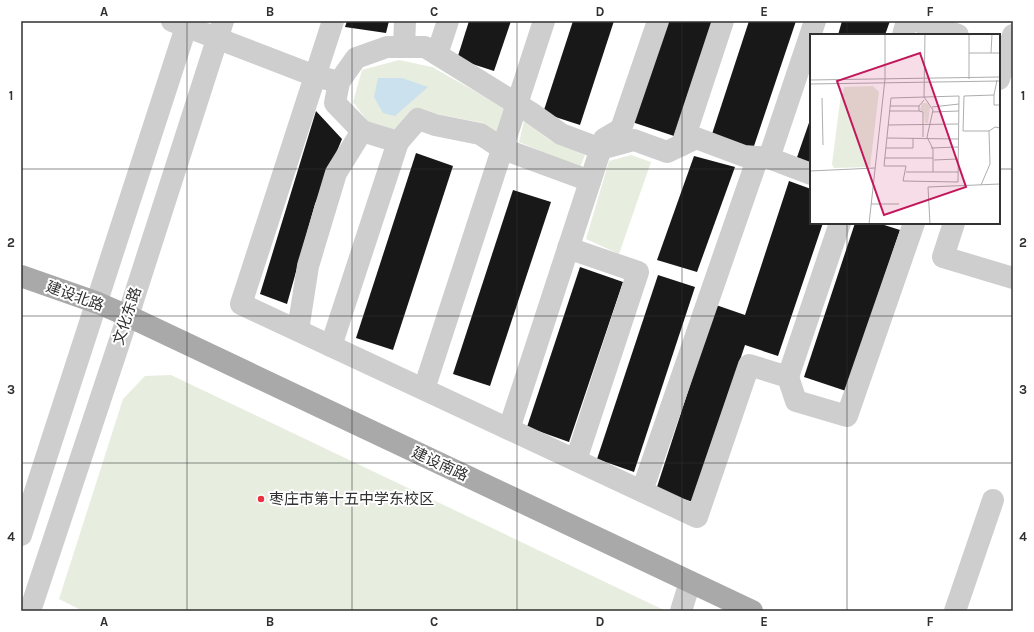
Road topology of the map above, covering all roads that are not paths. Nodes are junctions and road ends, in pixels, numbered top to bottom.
1 (333, 21) edge
2 (405, 21) edge
3 (448, 21) edge
4 (544, 21) edge
5 (658, 21) edge
6 (723, 21) edge
7 (814, 21) edge
8 (908, 21) edge
9 (917, 21) edge
10 (182, 23) edge
11 (220, 30) edge
12 (903, 34) edge
13 (955, 34) edge
14 (1013, 35) edge
15 (404, 47) junction
16 (437, 54) junction
17 (315, 76) junction
18 (1000, 76) edge
19 (339, 82) junction
20 (518, 104) junction
21 (362, 131) junction
22 (398, 142) junction
23 (682, 145) junction
24 (503, 149) junction
25 (601, 149) junction
26 (764, 157) junction
27 (810, 174) edge
28 (590, 181) junction
29 (840, 224) edge
30 (912, 224) edge
31 (954, 224) edge
32 (568, 248) junction
33 (21, 276) edge
34 (1013, 278) edge
35 (98, 303) junction
36 (128, 316) junction
37 (298, 330) junction
38 (331, 346) junction
39 (788, 377) junction
40 (424, 389) junction
41 (509, 429) junction
42 (576, 460) junction
43 (642, 491) junction
44 (993, 500) dead end
45 (21, 535) edge
46 (690, 582) junction
47 (30, 611) edge
48 (681, 611) edge
49 (752, 611) edge
50 (955, 611) edge

1 - 17 street
2 - 15 street
3 - 16 street
4 - 20 street
5 - 25 street
6 - 23 street
7 - 26 street
8 - 12 street
9 - 13 street
10 - 11 street
10 - 35 street
11 - 17 street
11 - 36 street, 文化东路
14 - 18 street
15 - 16 street
15 - 19 street
16 - 20 street
17 - 19 street
17 - 37 street
19 - 21 street
20 - 24 street
20 - 25 street
21 - 22 street
21 - 37 street
22 - 24 street
22 - 38 street
23 - 25 street
23 - 26 street
24 - 28 street
24 - 40 street
25 - 28 street
26 - 27 street
26 - 43 street
28 - 32 street
29 - 39 street
30 - 39 street
31 - 34 street
32 - 41 street
32 - 42 street
33 - 35 main road, 建设北路
35 - 36 main road, 建设北路
35 - 45 street
36 - 46 main road, 建设南路
36 - 47 street, 文化东路
37 - 38 street
38 - 40 street
39 - 43 street
40 - 41 street
41 - 42 street
42 - 43 street
44 - 50 street
46 - 48 street
46 - 49 main road, 建设南路

